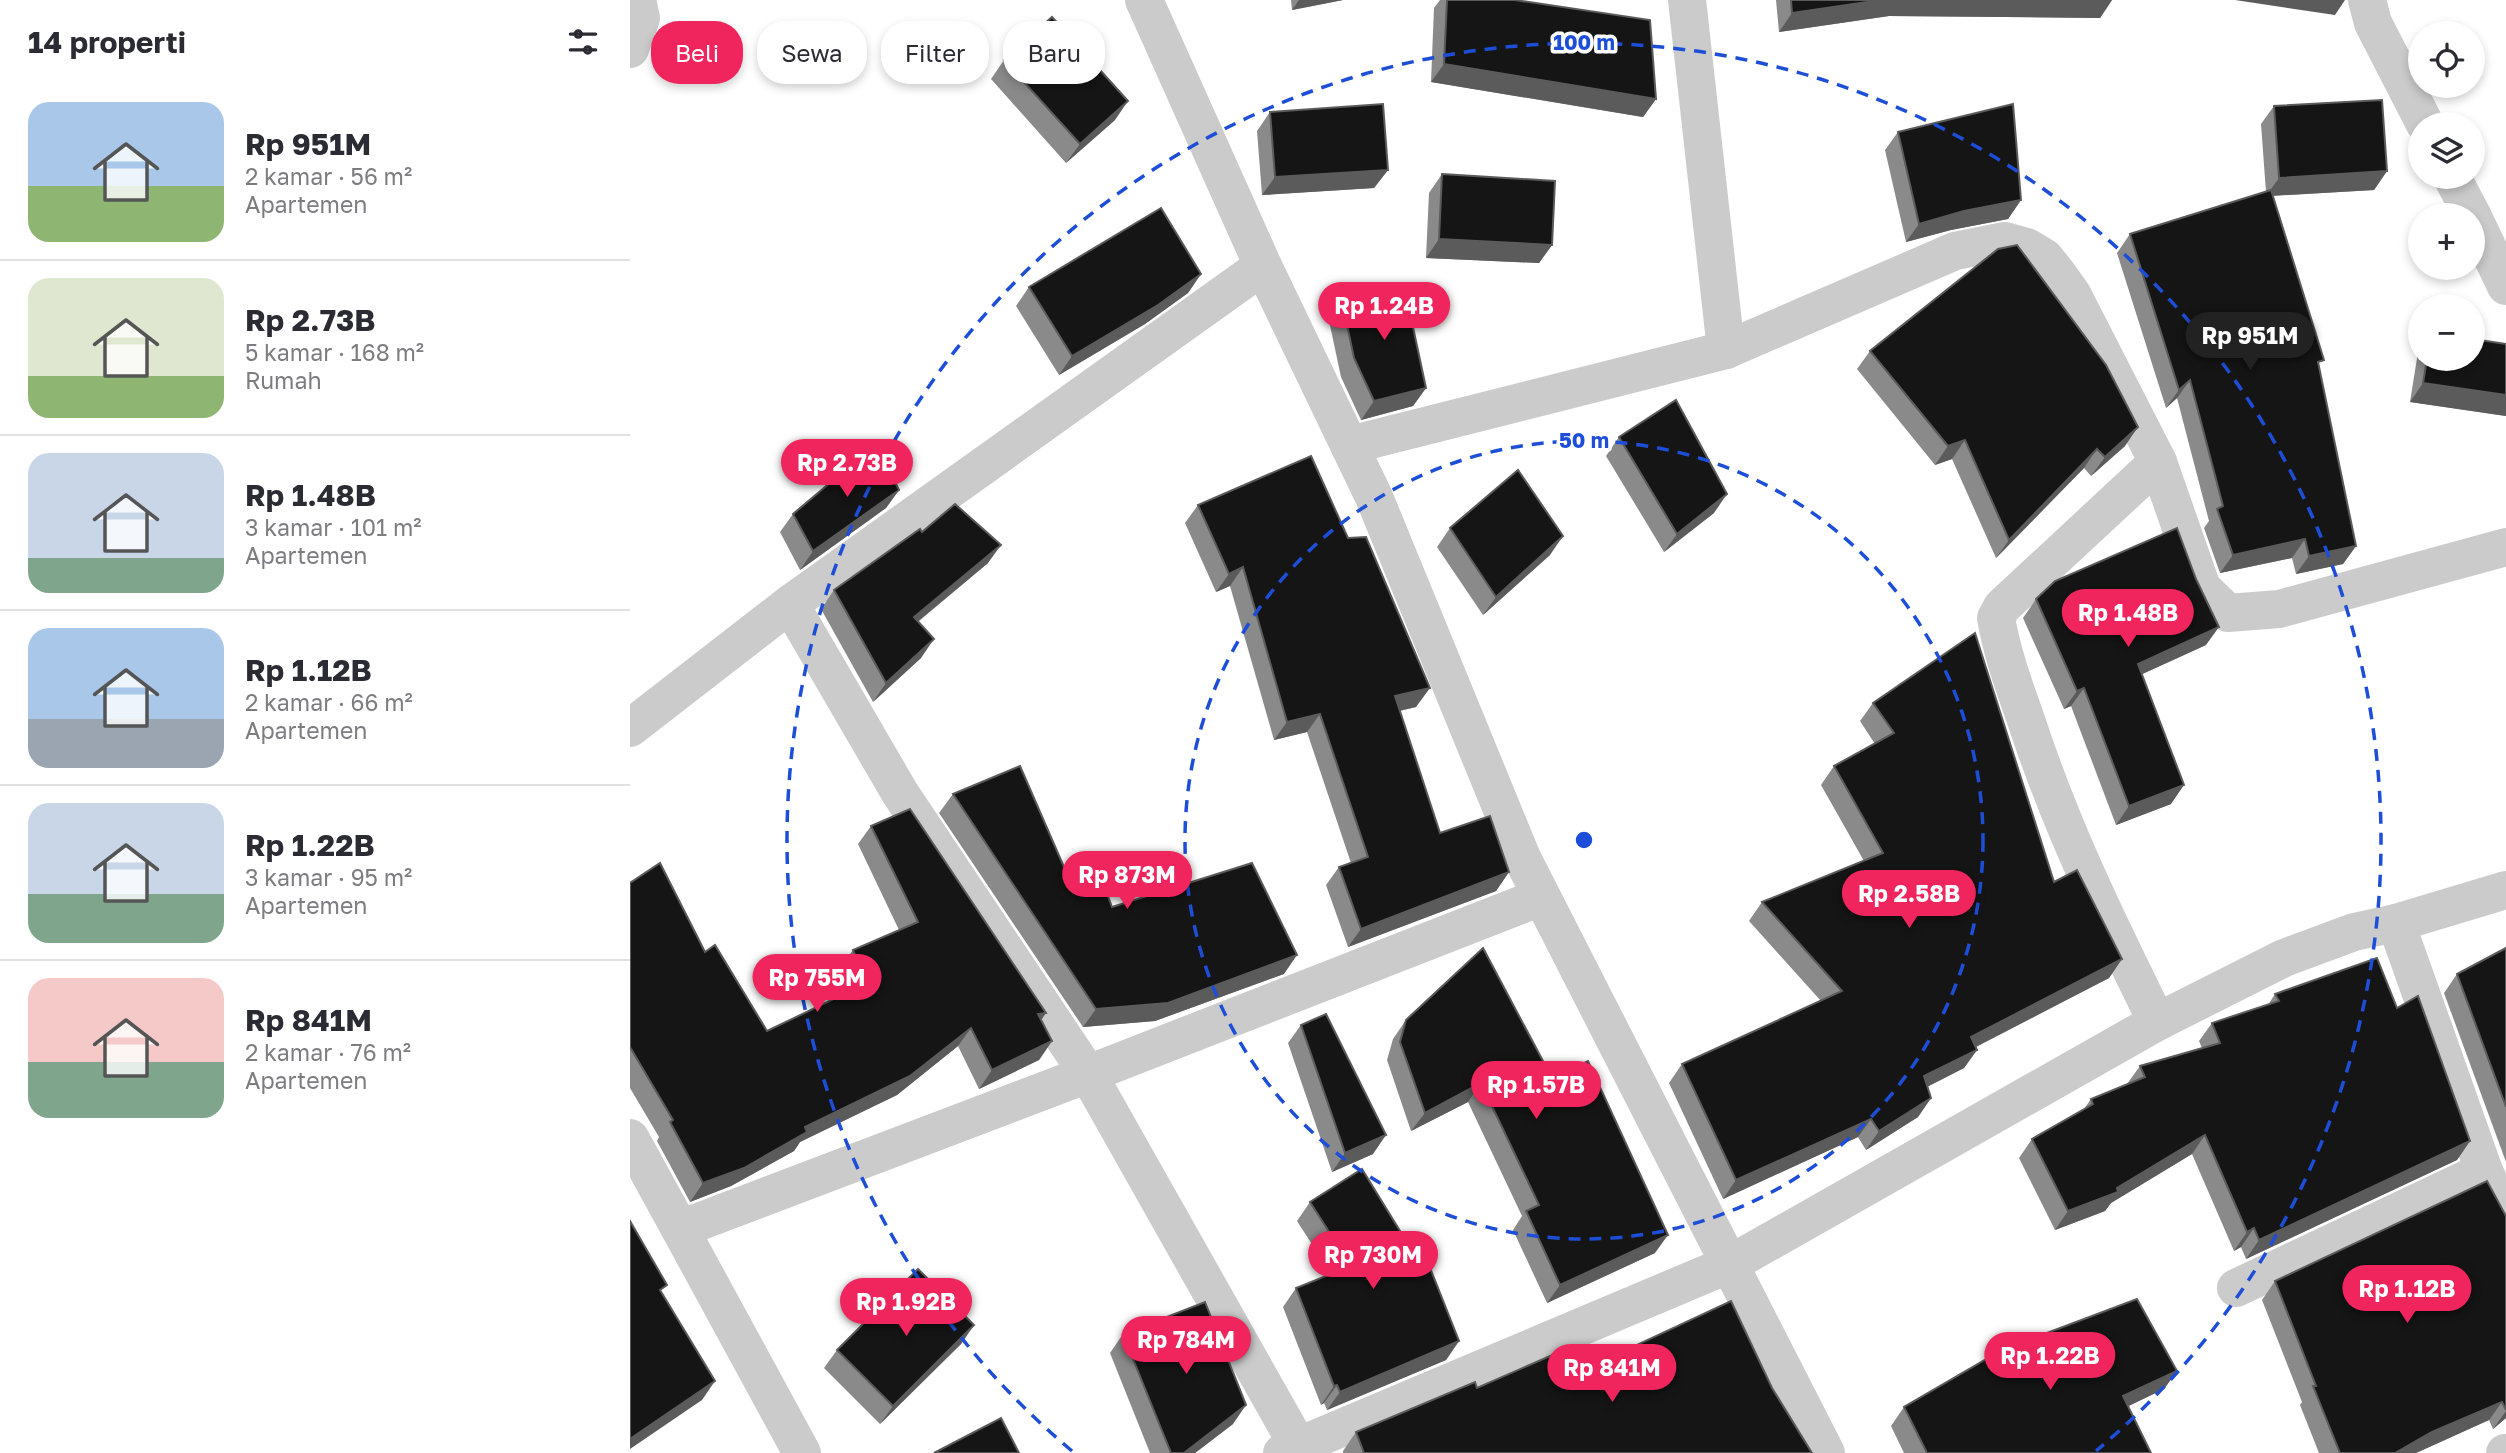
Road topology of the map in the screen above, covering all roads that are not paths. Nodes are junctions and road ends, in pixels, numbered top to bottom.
1 (637, 0) edge
2 (1144, 0) edge
3 (1687, 0) edge
4 (2367, 0) edge
5 (630, 49) edge
6 (2419, 112) edge
7 (2485, 243) edge
8 (1263, 266) junction
9 (2506, 286) edge
10 (1726, 350) junction
11 (1350, 446) junction
12 (2158, 462) junction
13 (2506, 547) edge
14 (790, 604) junction
15 (630, 727) edge
16 (2506, 890) edge
17 (1541, 897) junction
18 (2396, 923) junction
19 (2157, 1022) junction
20 (1088, 1074) junction
21 (630, 1138) edge
22 (2484, 1171) junction
23 (2506, 1218) edge
24 (680, 1229) junction
25 (1730, 1264) junction
26 (2236, 1288) dead end
27 (1294, 1450) edge
28 (802, 1453) edge
29 (1826, 1453) edge

1 - 5 street
2 - 8 street
3 - 10 street
4 - 6 street
7 - 9 street
8 - 11 street
8 - 14 street
10 - 11 street
10 - 12 street
11 - 17 street
12 - 13 street
12 - 19 street
14 - 15 street
14 - 20 street
16 - 18 street
17 - 20 street
17 - 25 street
18 - 19 street
18 - 22 street
19 - 25 street
20 - 24 street
20 - 27 street
21 - 24 street
22 - 23 street
22 - 26 street
24 - 28 street
25 - 27 street
25 - 29 street

